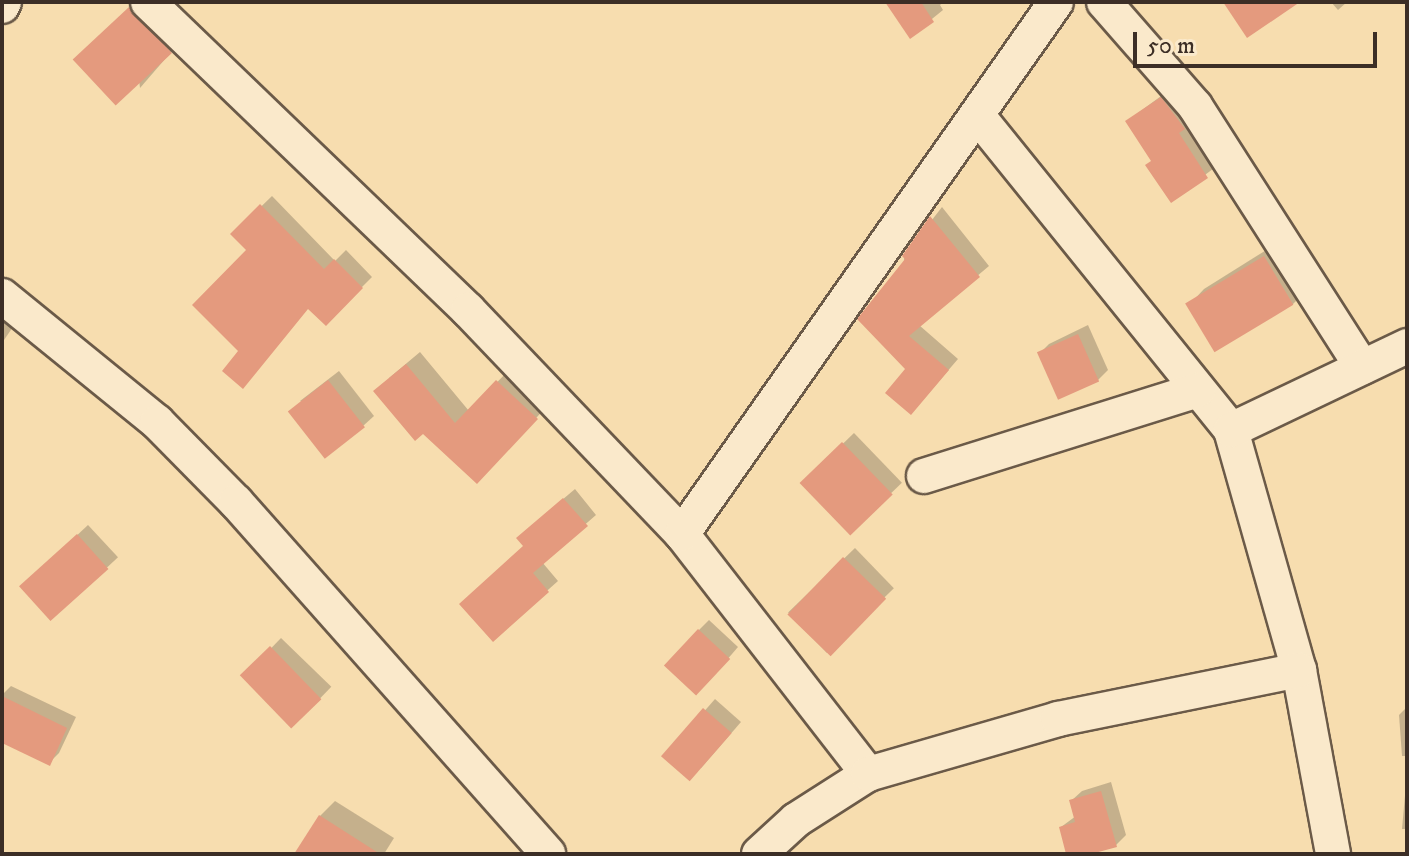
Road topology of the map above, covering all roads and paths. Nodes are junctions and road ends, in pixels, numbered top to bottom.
1 (148, 2) edge
2 (1056, 2) edge
3 (1104, 2) edge
4 (977, 115) junction
5 (2, 296) edge
6 (1407, 346) edge
7 (1362, 367) junction
8 (1198, 390) junction
9 (1231, 430) junction
10 (924, 476) dead end
11 (682, 534) junction
12 (1299, 670) junction
13 (868, 774) junction
14 (548, 854) edge
15 (759, 854) edge
16 (1333, 854) edge

1 - 11 street
2 - 4 street
3 - 7 street
4 - 8 street
4 - 11 street
5 - 14 street
6 - 7 street
7 - 9 street
8 - 9 street
8 - 10 street
9 - 12 street
11 - 13 street
12 - 13 street
12 - 16 street
13 - 15 street

